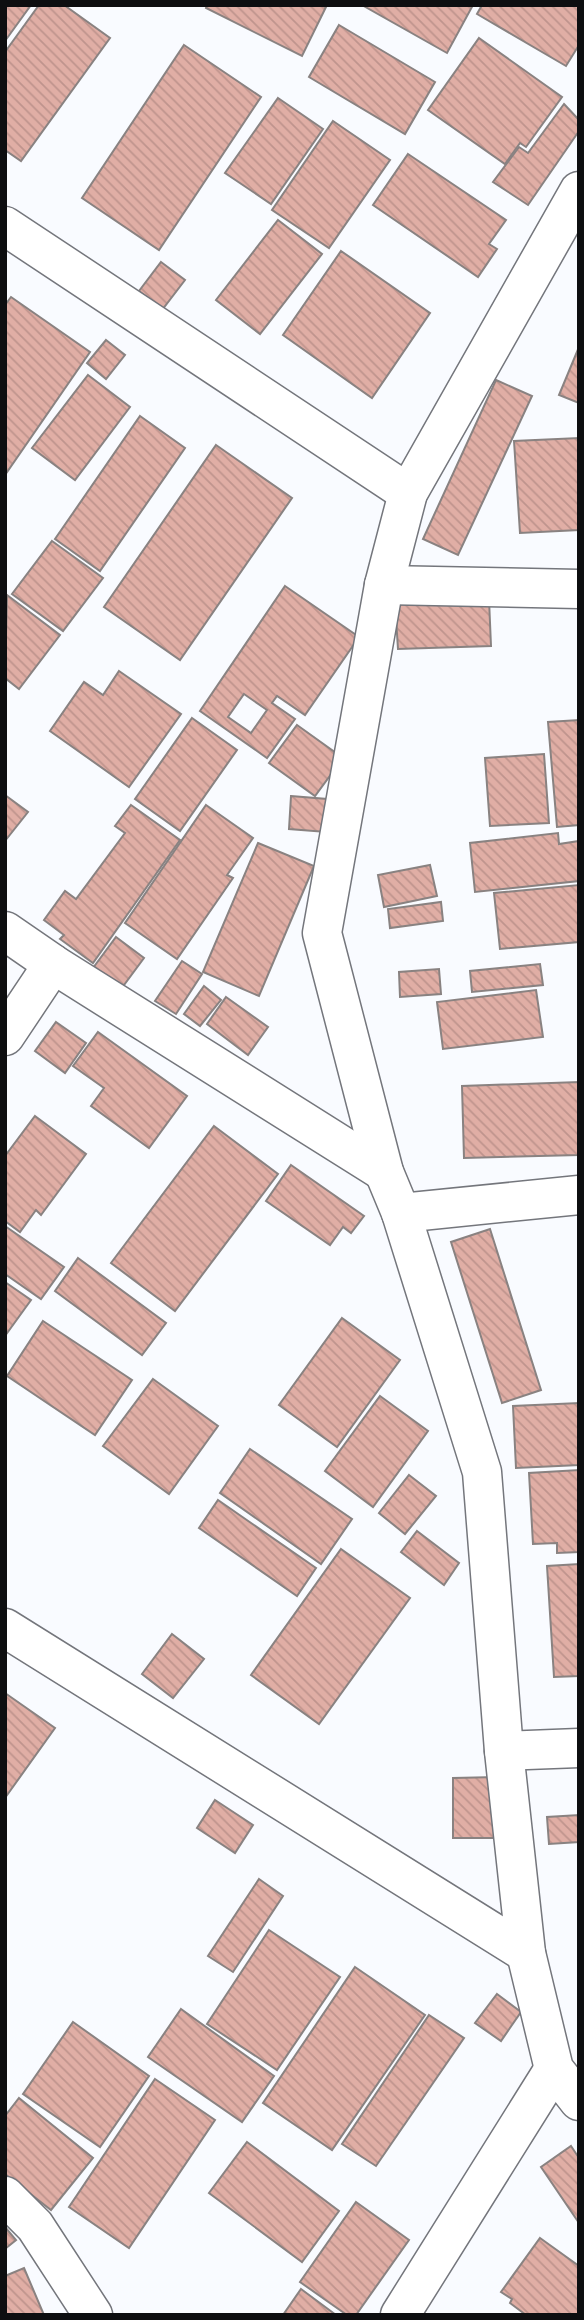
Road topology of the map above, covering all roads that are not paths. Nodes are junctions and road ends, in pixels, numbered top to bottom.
1 (579, 191) edge
2 (5, 226) edge
3 (408, 493) junction
4 (384, 585) junction
5 (579, 589) edge
6 (5, 931) edge
7 (53, 964) junction
8 (5, 1036) edge
9 (384, 1172) junction
10 (579, 1195) edge
11 (401, 1213) junction
12 (5, 1628) edge
13 (579, 1748) edge
14 (504, 1751) junction
15 (526, 1952) junction
16 (554, 2069) junction
17 (579, 2101) edge
18 (5, 2196) edge
19 (93, 2315) edge
20 (400, 2315) edge

1 - 3 street
2 - 3 street
3 - 4 street
4 - 5 street
4 - 9 street
6 - 7 street
7 - 8 street
7 - 9 street
9 - 11 street
10 - 11 street
11 - 14 street
12 - 15 street
13 - 14 street
14 - 15 street
15 - 16 street
16 - 17 street
16 - 20 street
18 - 19 street

